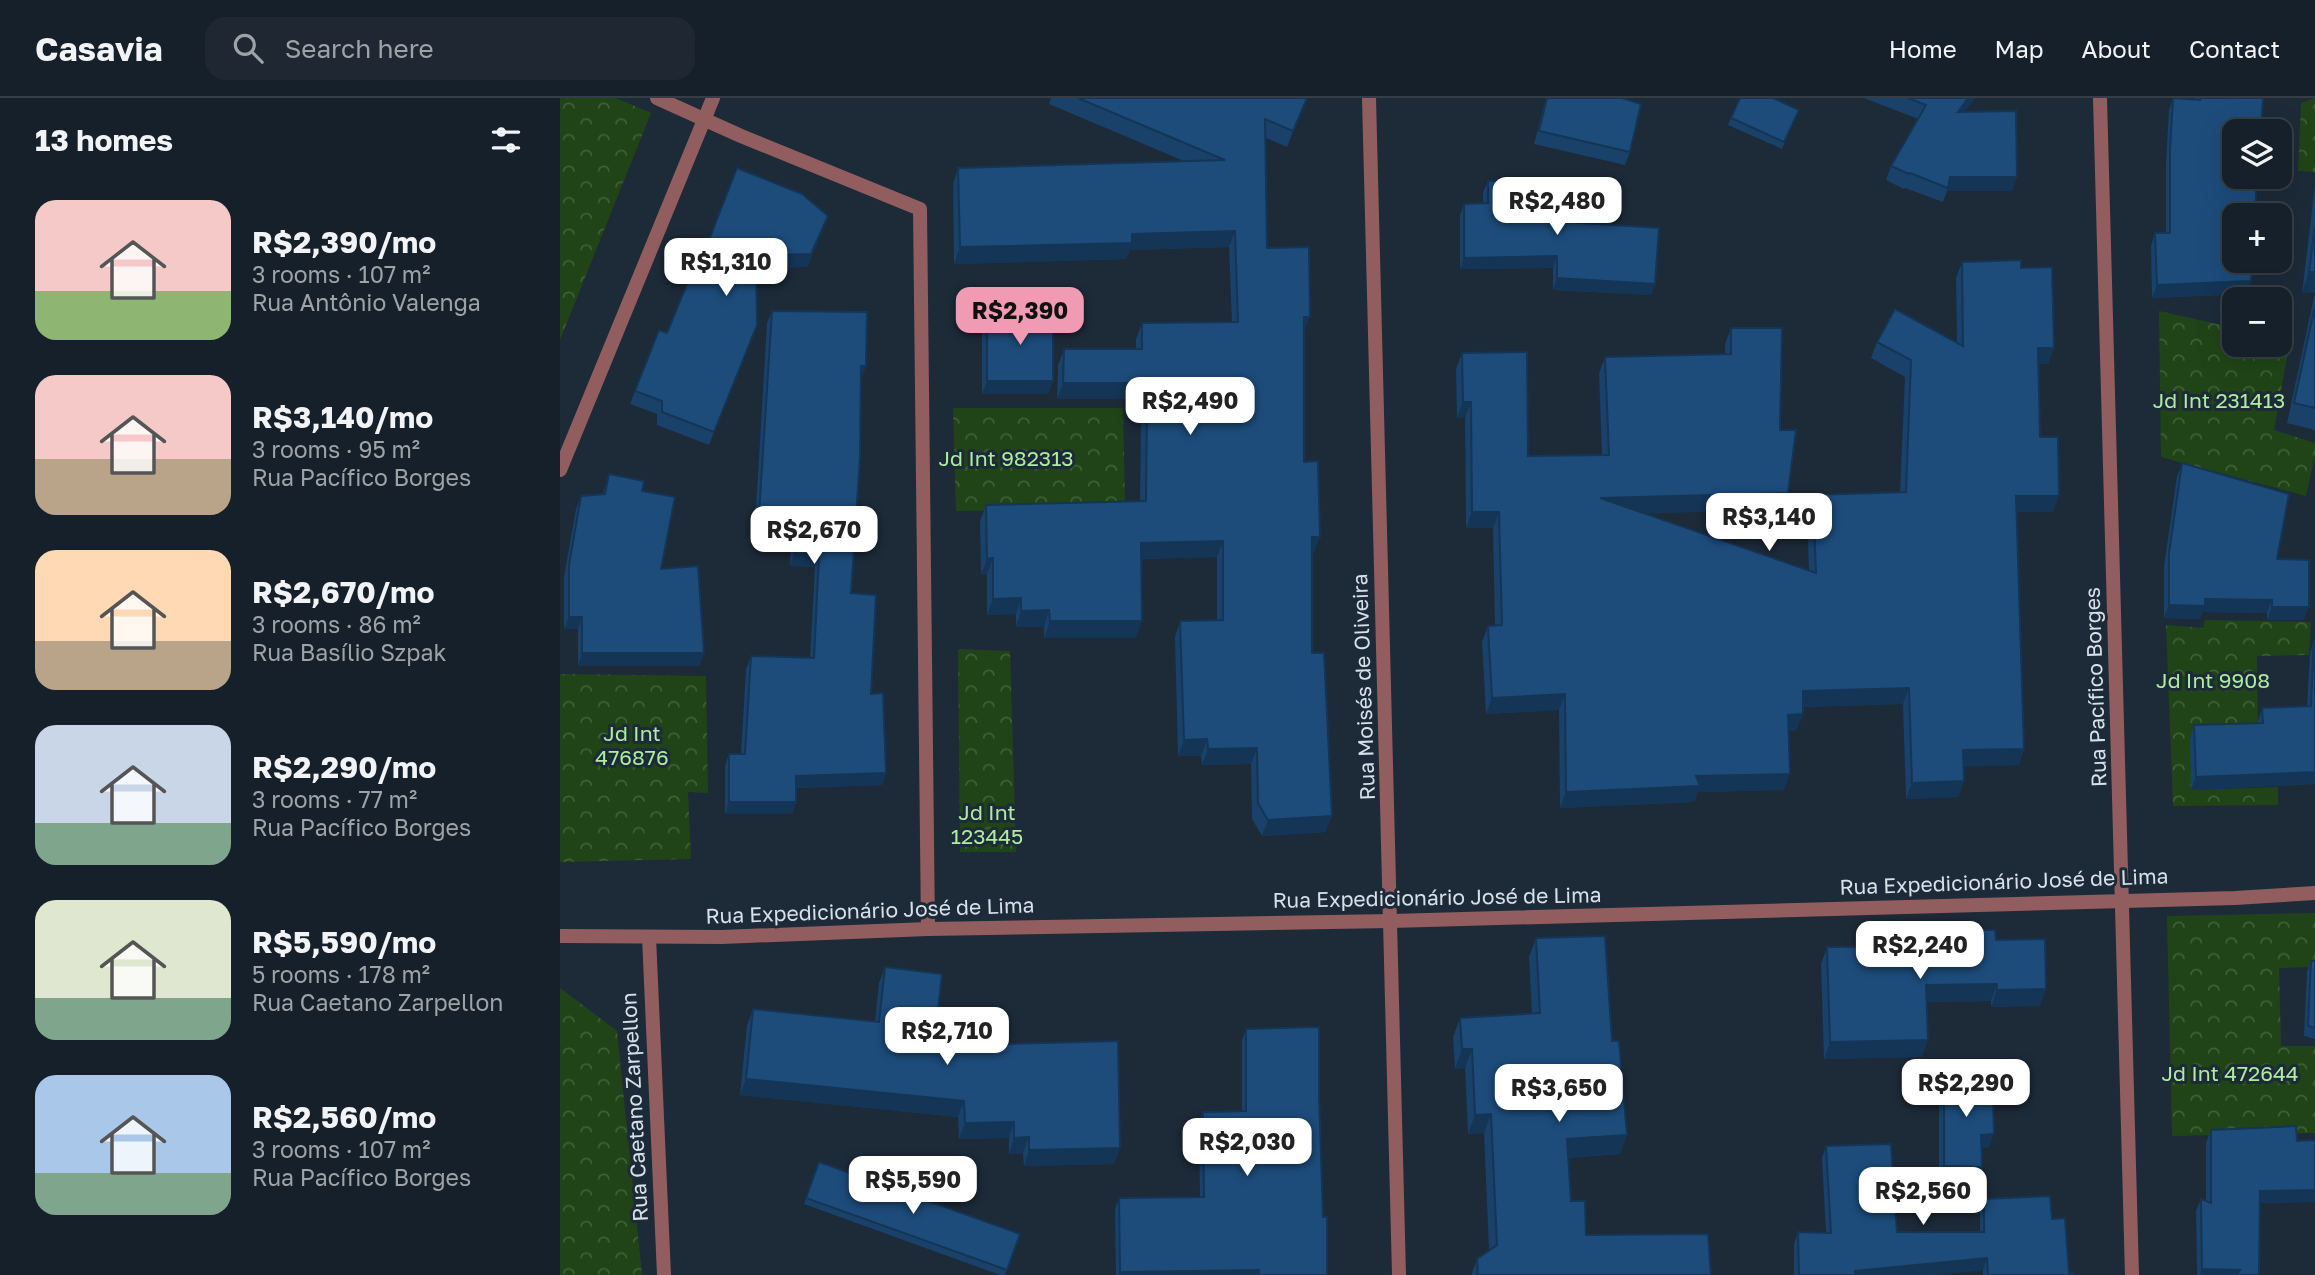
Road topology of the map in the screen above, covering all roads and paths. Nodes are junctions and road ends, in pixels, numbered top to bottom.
1 (657, 98) edge
2 (713, 98) edge
3 (1368, 98) edge
4 (2100, 98) edge
5 (704, 119) junction
6 (560, 470) edge
7 (2315, 893) edge
8 (2123, 899) junction
9 (1391, 921) junction
10 (928, 929) junction
11 (560, 936) edge
12 (649, 937) junction
13 (664, 1275) edge
14 (1399, 1275) edge
15 (2132, 1275) edge

1 - 5 street
2 - 5 street
3 - 9 street, Rua Moisés de Oliveira
4 - 8 street, Rua Pacífico Borges
5 - 6 street
5 - 10 street
7 - 8 street, Rua Expedicionário José de Lima
8 - 9 street, Rua Expedicionário José de Lima
8 - 15 street, Rua Pacífico Borges
9 - 10 street, Rua Expedicionário José de Lima
9 - 14 street, Rua Moisés de Oliveira
10 - 12 street, Rua Expedicionário José de Lima
11 - 12 street, Rua Expedicionário José de Lima
12 - 13 street, Rua Caetano Zarpellon

